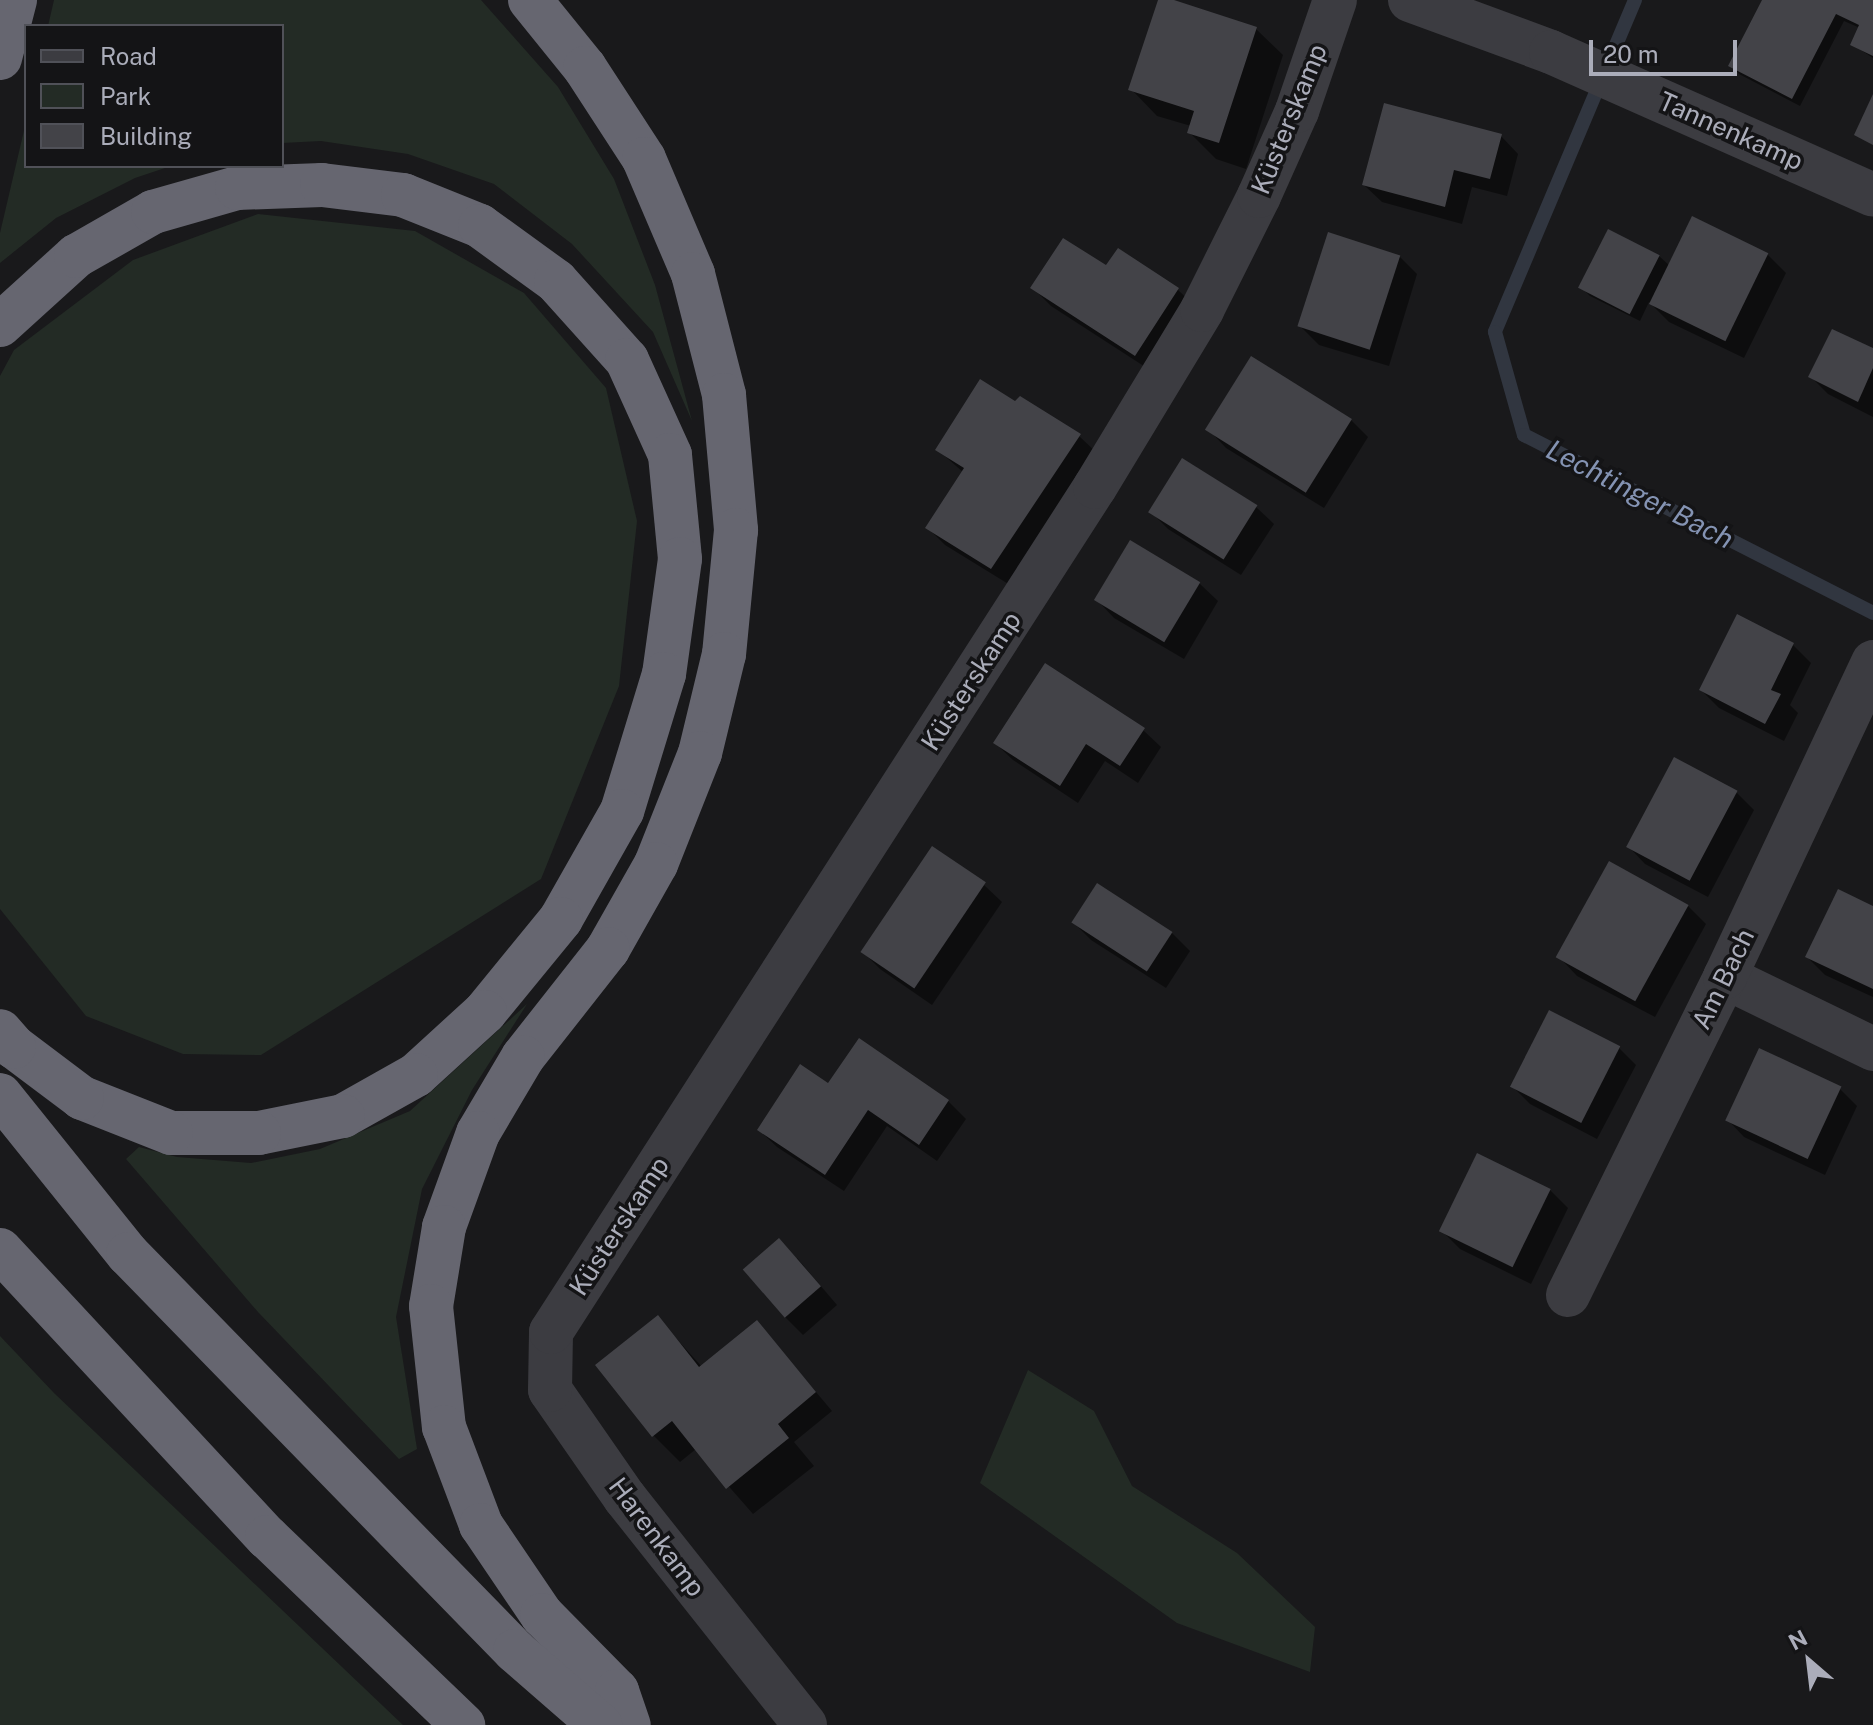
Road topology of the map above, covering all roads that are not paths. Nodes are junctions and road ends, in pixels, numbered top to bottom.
1 (15, 0) edge
2 (530, 0) edge
3 (1335, 0) edge
4 (1410, 0) edge
5 (0, 58) edge
6 (1873, 195) edge
7 (0, 325) edge
8 (1873, 662) edge
9 (1725, 977) junction
10 (0, 1031) edge
11 (1873, 1049) edge
12 (0, 1095) edge
13 (0, 1250) edge
14 (1568, 1295) dead end
15 (551, 1332) joint
16 (463, 1725) edge
17 (600, 1725) edge
18 (629, 1725) edge
19 (805, 1725) edge

1 - 5 highway
2 - 18 highway
3 - 15 street, Küsterskamp
4 - 6 street, Tannenkamp
7 - 10 highway
8 - 9 street, Am Bach
9 - 11 street
9 - 14 street, Am Bach
12 - 17 highway
13 - 16 highway
15 - 19 street, Harenkamp

